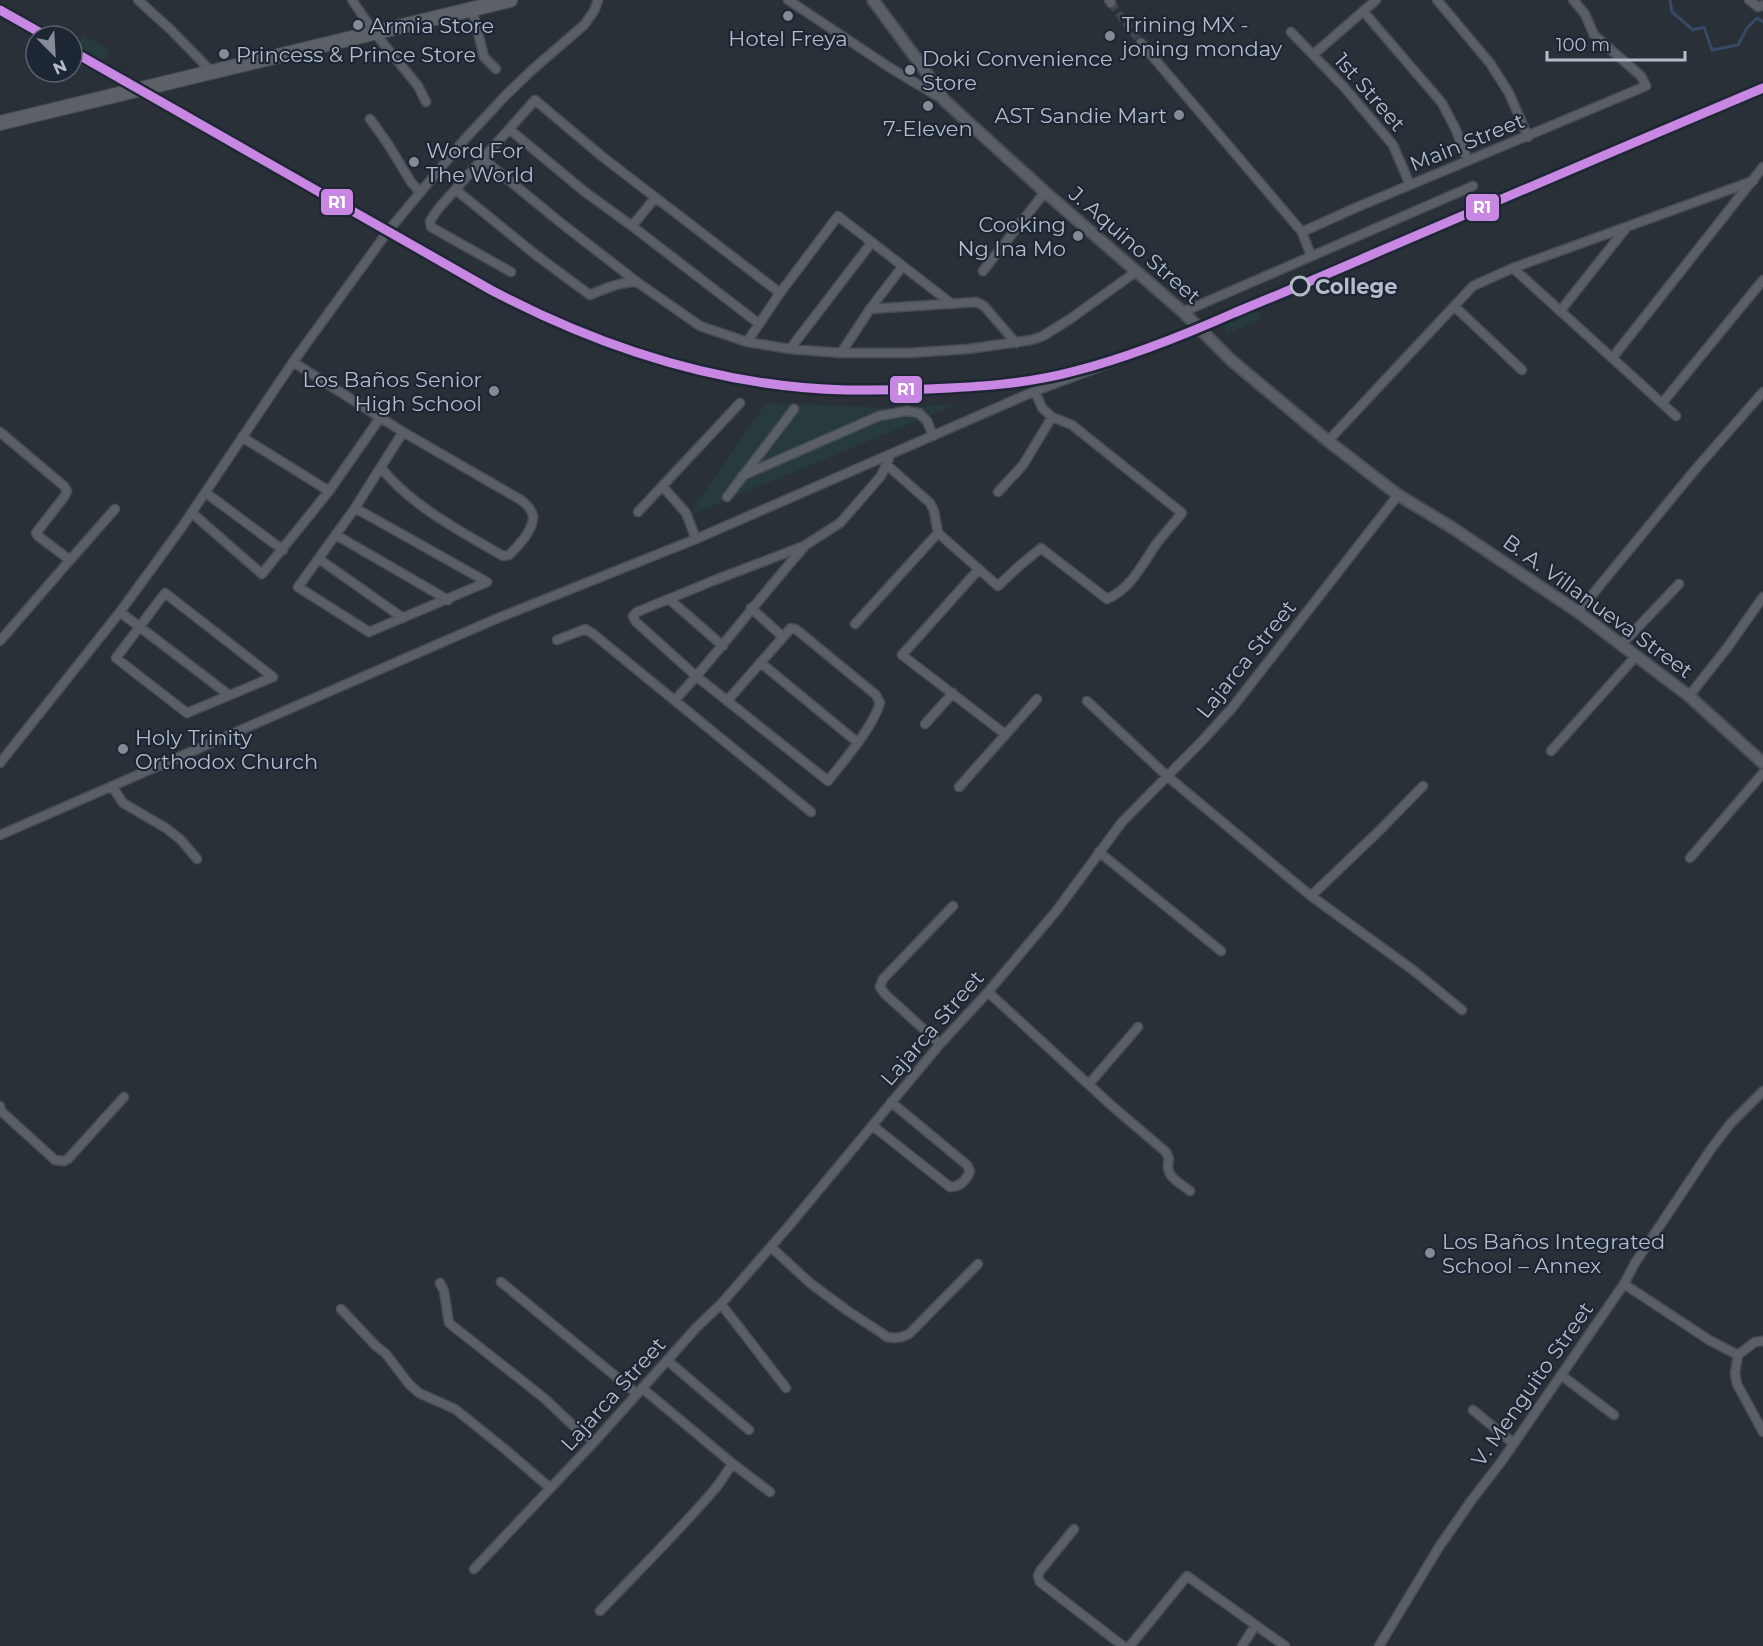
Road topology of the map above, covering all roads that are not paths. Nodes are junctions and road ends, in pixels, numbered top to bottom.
1 (138, 0) edge
2 (352, 0) edge
3 (510, 0) edge
4 (598, 0) edge
5 (788, 0) edge
6 (873, 0) edge
7 (1376, 0) edge
8 (1437, 0) edge
9 (1573, 0) edge
10 (1749, 0) edge
11 (1763, 5) edge
12 (472, 8) junction
13 (1363, 11) junction
14 (374, 32) junction
15 (1291, 32) dead end
16 (1142, 43) tunnel mouth
17 (1314, 54) junction
18 (496, 69) dead end
19 (212, 72) junction
20 (944, 100) junction
21 (426, 102) dead end
22 (370, 119) dead end
23 (0, 123) edge
24 (509, 129) junction
25 (1527, 137) junction
26 (483, 159) junction
27 (1468, 161) junction
28 (1763, 167) edge
29 (1753, 182) junction
30 (1410, 185) junction
31 (1473, 186) dead end
32 (456, 189) junction
33 (420, 192) junction
34 (1045, 192) junction
35 (655, 198) junction
36 (632, 226) junction
37 (1626, 227) junction
38 (1302, 231) junction
39 (872, 242) junction
40 (1311, 256) junction
41 (902, 267) junction
42 (1514, 268) junction
43 (983, 271) dead end
44 (1137, 271) junction
45 (511, 272) dead end
46 (1763, 280) edge
47 (637, 282) junction
48 (780, 293) junction
49 (952, 304) junction
50 (1454, 306) junction
51 (870, 309) junction
52 (1561, 310) junction
53 (1183, 312) junction
54 (758, 323) junction
55 (1200, 329) junction
56 (747, 342) junction
57 (1016, 343) junction
58 (790, 349) junction
59 (841, 353) junction
60 (1613, 357) junction
61 (293, 362) junction
62 (1522, 370) dead end
63 (1035, 391) junction
64 (1763, 392) edge
65 (1663, 402) junction
66 (740, 403) dead end
67 (794, 409) dead end
68 (1676, 416) dead end
69 (1052, 417) junction
70 (380, 418) junction
71 (0, 432) edge
72 (403, 432) junction
73 (933, 436) junction
74 (242, 437) junction
75 (1328, 441) junction
76 (891, 454) junction
77 (887, 465) junction
78 (381, 468) junction
79 (742, 476) junction
80 (663, 487) junction
81 (328, 491) junction
82 (998, 492) dead end
83 (206, 493) junction
84 (1398, 495) junction
85 (727, 497) dead end
86 (355, 507) junction
87 (115, 509) dead end
88 (638, 512) dead end
89 (192, 513) junction
90 (938, 533) junction
91 (336, 535) junction
92 (696, 539) junction
93 (804, 546) junction
94 (283, 550) junction
95 (320, 559) junction
96 (70, 560) junction
97 (979, 569) junction
98 (1679, 584) dead end
99 (1763, 597) edge
100 (669, 599) junction
101 (448, 600) junction
102 (751, 608) junction
103 (120, 612) junction
104 (1578, 612) junction
105 (403, 618) junction
106 (855, 624) dead end
107 (138, 627) junction
108 (783, 637) junction
109 (557, 640) dead end
110 (0, 641) edge
111 (1622, 645) junction
112 (723, 646) junction
113 (1636, 656) junction
114 (761, 663) junction
115 (696, 676) junction
116 (953, 693) junction
117 (229, 695) junction
118 (1689, 696) junction
119 (1037, 699) dead end
120 (675, 700) junction
121 (727, 701) junction
122 (1087, 701) dead end
123 (924, 724) dead end
124 (1005, 734) junction
125 (857, 742) junction
126 (1551, 751) dead end
127 (0, 763) edge
128 (1763, 763) edge
129 (1763, 773) edge
130 (1167, 776) junction
131 (112, 786) junction
132 (1423, 786) dead end
133 (959, 787) dead end
134 (811, 812) dead end
135 (0, 835) edge
136 (1099, 852) junction
137 (1689, 858) dead end
138 (196, 859) dead end
139 (1311, 896) junction
140 (953, 906) dead end
141 (1221, 951) dead end
142 (988, 992) junction
143 (1462, 1010) dead end
144 (1138, 1027) dead end
145 (940, 1044) junction
146 (1089, 1084) junction
147 (1763, 1091) edge
148 (124, 1097) dead end
149 (891, 1102) junction
150 (0, 1106) edge
151 (873, 1126) junction
152 (1190, 1191) dead end
153 (771, 1247) junction
154 (978, 1264) dead end
155 (501, 1282) dead end
156 (440, 1283) dead end
157 (1624, 1284) junction
158 (721, 1304) junction
159 (341, 1309) dead end
160 (1763, 1341) edge
161 (1738, 1355) junction
162 (668, 1361) junction
163 (1561, 1375) junction
164 (786, 1388) dead end
165 (639, 1391) junction
166 (1473, 1410) dead end
167 (1614, 1415) dead end
168 (749, 1430) dead end
169 (1762, 1430) edge
170 (595, 1441) junction
171 (1513, 1443) junction
172 (733, 1464) junction
173 (550, 1488) junction
174 (770, 1492) dead end
175 (1074, 1529) dead end
176 (474, 1569) dead end
177 (600, 1611) dead end
178 (1255, 1626) junction
179 (1124, 1646) edge
180 (1130, 1646) edge
181 (1242, 1646) edge
182 (1285, 1646) edge
183 (1379, 1646) edge

1 - 19 street
2 - 14 street
3 - 12 main road
4 - 33 street
5 - 20 street
6 - 20 street, J. Aquino Street
7 - 13 street
8 - 25 street
9 - 25 street, Main Street
10 - 11 street
12 - 14 main road
12 - 18 street
13 - 17 street
13 - 27 street
14 - 19 main road
14 - 21 street
15 - 17 street, 1st Street
16 - 38 street
17 - 30 street, 1st Street
19 - 23 main road
20 - 34 street, J. Aquino Street
22 - 33 street
24 - 26 street
24 - 35 street
24 - 36 street
25 - 27 street, Main Street
26 - 32 street
26 - 47 street
27 - 30 street, Main Street
28 - 29 street
29 - 37 street
29 - 60 street
30 - 38 street, Main Street
31 - 40 street
32 - 45 street
32 - 47 street
33 - 61 street
34 - 43 street
34 - 44 street, J. Aquino Street
35 - 36 street
35 - 48 street
36 - 54 street
37 - 42 street
37 - 52 street
38 - 40 street
39 - 41 street
39 - 48 street
39 - 58 street
40 - 53 street
41 - 49 street
41 - 51 street
42 - 50 street
42 - 52 street
44 - 53 street, J. Aquino Street
44 - 57 street
46 - 65 street
47 - 56 street
48 - 54 street
49 - 51 street
49 - 57 street
50 - 62 street
50 - 75 street
51 - 59 street
52 - 60 street
53 - 55 street, J. Aquino Street
54 - 56 street
55 - 63 street
55 - 75 street, J. Aquino Street
56 - 58 street
57 - 59 street
58 - 59 street
60 - 65 street
61 - 70 street
61 - 74 street
63 - 69 street
63 - 73 street
64 - 104 street
65 - 68 street
66 - 80 street
67 - 79 street
69 - 82 street
69 - 97 street
70 - 72 street
70 - 81 street
71 - 96 street
72 - 78 street
72 - 78 street
73 - 76 street
73 - 79 street
74 - 81 street
74 - 83 street
75 - 84 street, J. Aquino Street
76 - 77 street
76 - 92 street
77 - 90 street
77 - 93 street
78 - 86 street
79 - 85 street
80 - 88 street
80 - 92 street
81 - 94 street
83 - 89 street
83 - 94 street
84 - 104 street, B. A. Villanueva Street
84 - 130 street, Lajarca Street
86 - 91 street
86 - 101 street
87 - 96 street
89 - 94 street
89 - 103 street
90 - 97 street
90 - 106 street
91 - 95 street
91 - 101 street
92 - 131 street
93 - 100 street
93 - 102 street
95 - 105 street
95 - 105 street
96 - 110 street
97 - 116 street
98 - 111 street
99 - 118 street
100 - 112 street
100 - 115 street
101 - 105 street
102 - 108 street
102 - 112 street
103 - 107 street
103 - 127 street
104 - 111 street, B. A. Villanueva Street
107 - 117 street
107 - 117 street
107 - 117 street
108 - 114 street
108 - 125 street
109 - 120 street
111 - 113 street, B. A. Villanueva Street
112 - 115 street
113 - 118 street, B. A. Villanueva Street
113 - 126 street
114 - 121 street
114 - 125 street
115 - 120 street
115 - 121 street
116 - 123 street
116 - 124 street
118 - 128 street, B. A. Villanueva Street
119 - 124 street
120 - 134 street
121 - 125 street
122 - 130 street
124 - 133 street
129 - 137 street
130 - 136 street, Lajarca Street
130 - 139 street
131 - 135 street
131 - 138 street
132 - 139 street
136 - 141 street
136 - 142 street, Lajarca Street
139 - 143 street
140 - 145 street
142 - 145 street, Lajarca Street
142 - 146 street
144 - 146 street
145 - 149 street, Lajarca Street
146 - 152 street
147 - 157 street, V. Menguito Street
148 - 150 street
149 - 151 street, Lajarca Street
149 - 151 street
151 - 153 street, Lajarca Street
153 - 154 street
153 - 158 street, Lajarca Street
155 - 165 street
156 - 170 street
157 - 161 street
157 - 163 street, V. Menguito Street
158 - 162 street, Lajarca Street
158 - 164 street
159 - 173 street
160 - 161 street
161 - 169 street
162 - 165 street, Lajarca Street
162 - 168 street
163 - 167 street
163 - 171 street, V. Menguito Street
165 - 170 street, Lajarca Street
165 - 172 street
166 - 171 street
170 - 173 street, Lajarca Street
171 - 183 street, V. Menguito Street
172 - 174 street
172 - 177 street
173 - 176 street, Lajarca Street
175 - 179 street
178 - 180 street
178 - 181 street
178 - 182 street

